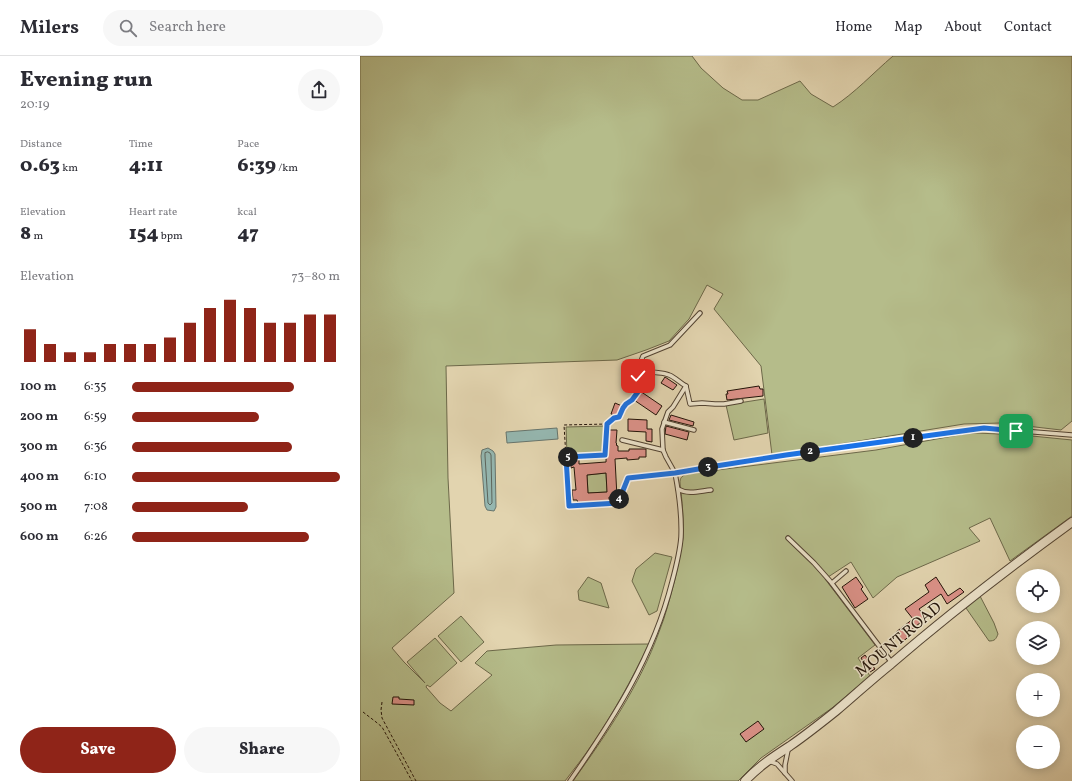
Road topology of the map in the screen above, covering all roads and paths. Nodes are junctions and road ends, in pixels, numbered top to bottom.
1 (700, 313) dead end
2 (638, 376) dead end
3 (686, 386) junction
4 (741, 401) dead end
5 (664, 422) junction
6 (607, 424) junction
7 (694, 430) dead end
8 (1072, 435) edge
9 (622, 440) dead end
10 (663, 450) junction
11 (566, 457) junction
12 (675, 473) junction
13 (628, 478) joint
14 (678, 489) junction
15 (712, 490) dead end
16 (1072, 522) edge
17 (788, 538) dead end
18 (846, 571) dead end
19 (832, 583) junction
20 (892, 663) junction
21 (382, 702) dead end
22 (363, 712) dead end
23 (789, 747) junction
24 (767, 761) junction
25 (785, 773) junction
26 (412, 781) edge
27 (416, 781) edge
28 (570, 781) edge
29 (745, 781) edge
30 (792, 781) edge

1 - 3 lane
2 - 6 path
3 - 4 lane
3 - 5 lane
5 - 7 lane
5 - 10 lane
6 - 11 path
6 - 11 path
8 - 12 lane
9 - 10 lane
10 - 12 lane
11 - 13 path
12 - 13 lane
12 - 14 lane
14 - 15 lane
14 - 28 lane
16 - 20 street, MOUNT ROAD
17 - 19 lane
18 - 19 lane
19 - 20 lane
20 - 23 street, MOUNT ROAD
21 - 27 path
22 - 26 path
23 - 24 street, MOUNT ROAD
23 - 25 lane
24 - 25 lane
24 - 29 street, MOUNT ROAD
25 - 30 lane

